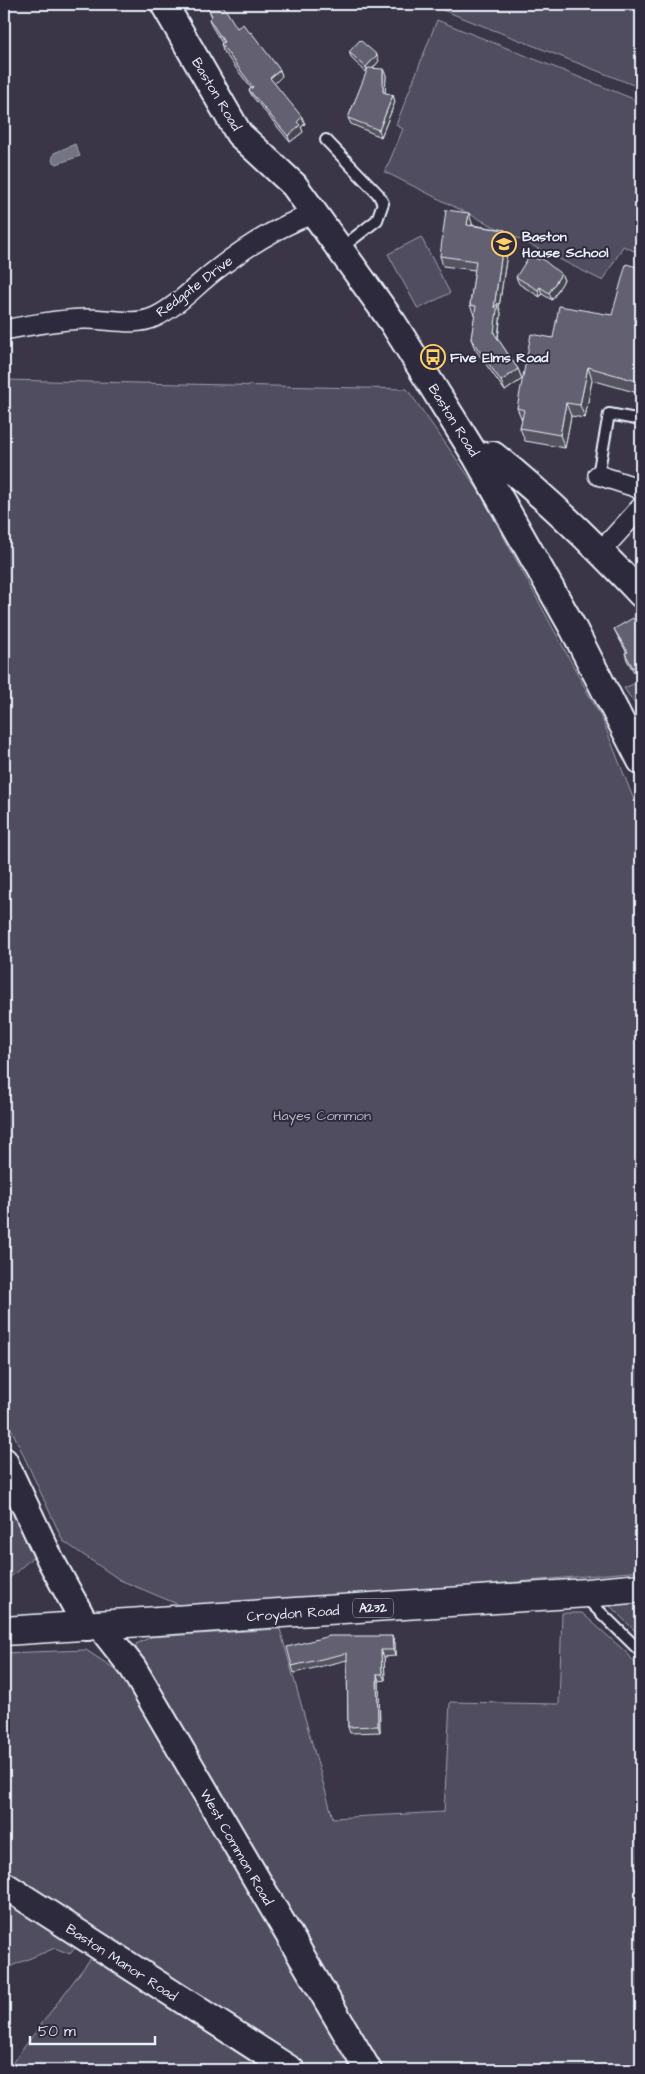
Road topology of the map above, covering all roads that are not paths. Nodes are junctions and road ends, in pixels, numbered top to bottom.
1 (164, 4) edge
2 (326, 140) dead end
3 (315, 213) junction
4 (339, 250) junction
5 (4, 330) edge
6 (641, 420) edge
7 (477, 458) junction
8 (598, 475) joint
9 (641, 491) edge
10 (641, 507) edge
11 (601, 551) junction
12 (641, 594) edge
13 (641, 761) edge
14 (4, 1461) edge
15 (641, 1588) edge
16 (587, 1593) junction
17 (96, 1627) junction
18 (4, 1631) edge
19 (641, 1652) edge
20 (4, 1885) edge
21 (291, 2070) edge
22 (368, 2070) edge

1 - 3 street, Baston Road
2 - 4 lane
3 - 4 street, Baston Road
3 - 5 street, Redgate Drive
4 - 7 street, Baston Road
6 - 8 lane
7 - 11 street
7 - 13 street, Baston Road
8 - 9 street
10 - 11 street
11 - 12 street
14 - 17 street, West Common Road
15 - 16 highway, Croydon Road / A232
16 - 17 highway, Croydon Road / A232
16 - 19 lane
17 - 18 highway, Croydon Road / A232
17 - 22 street, West Common Road
20 - 21 street, Baston Manor Road

